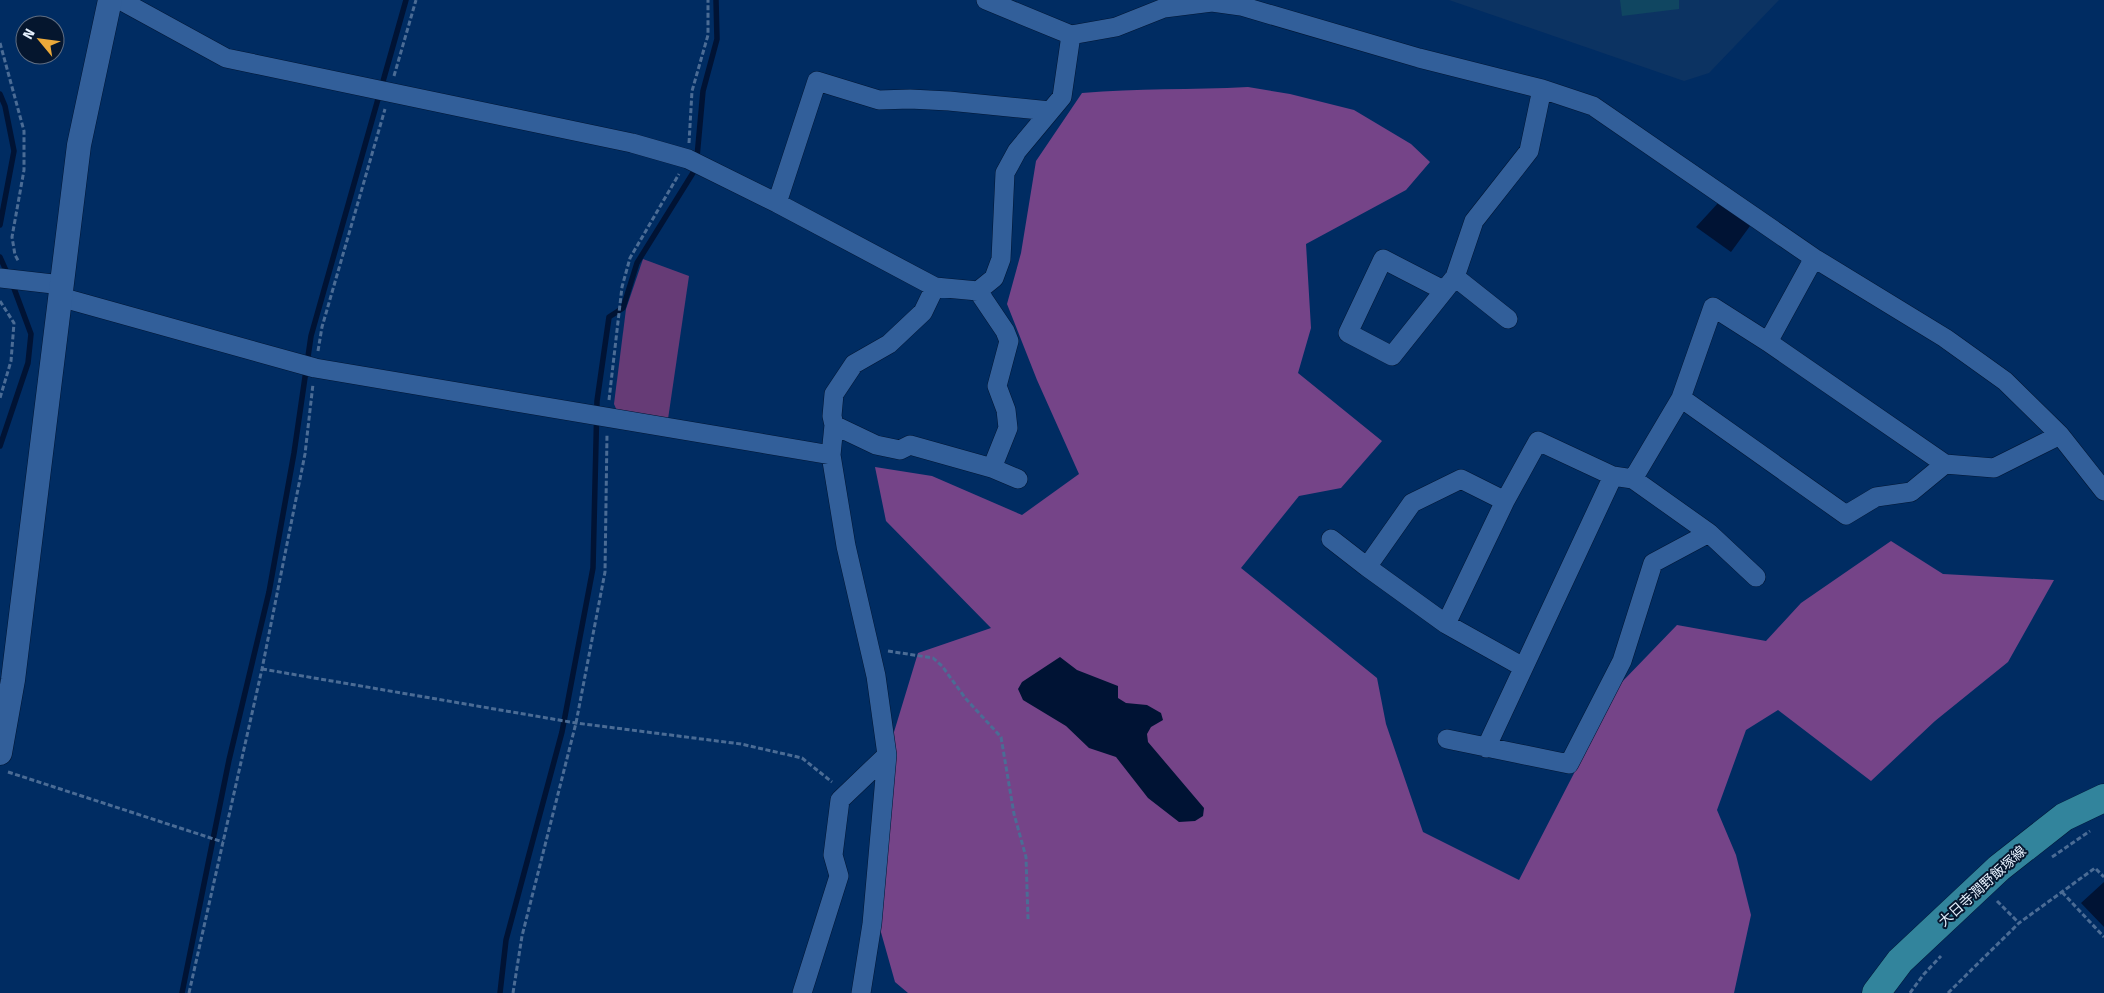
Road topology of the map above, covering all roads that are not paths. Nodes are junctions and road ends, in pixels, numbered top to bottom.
1 (110, 0) edge
2 (120, 0) edge
3 (986, 0) edge
4 (1071, 34) junction
5 (1542, 89) junction
6 (1050, 111) junction
7 (777, 203) junction
8 (1814, 258) junction
9 (0, 278) edge
10 (1449, 283) junction
11 (935, 287) junction
12 (61, 291) junction
13 (978, 291) junction
14 (1508, 319) dead end
15 (1768, 342) junction
16 (1681, 398) junction
17 (834, 425) junction
18 (2060, 435) junction
19 (830, 455) junction
20 (1945, 464) junction
21 (992, 468) junction
22 (1613, 476) junction
23 (1018, 479) dead end
24 (1634, 479) junction
25 (2104, 491) edge
26 (1505, 501) junction
27 (1709, 533) junction
28 (1331, 539) dead end
29 (1367, 567) junction
30 (1756, 577) dead end
31 (1446, 624) junction
32 (1523, 667) junction
33 (6, 678) edge
34 (1447, 739) dead end
35 (1486, 748) junction
36 (0, 753) edge
37 (888, 755) junction
38 (2104, 798) edge
39 (802, 993) edge
40 (861, 993) edge
41 (1876, 993) edge

1 - 12 street
2 - 7 street
3 - 4 street
4 - 5 street
4 - 6 street
5 - 8 street
5 - 10 street
6 - 7 street
6 - 13 street
7 - 11 street
8 - 15 street
8 - 18 street
9 - 12 street
10 - 10 street
10 - 14 street
11 - 13 street
11 - 17 street
12 - 19 street
12 - 33 street
13 - 21 street
15 - 16 street
15 - 20 street
16 - 20 street
16 - 24 street
17 - 19 street
17 - 21 street
18 - 20 street
18 - 25 street
19 - 37 street
21 - 23 street
22 - 24 street
22 - 26 street
22 - 32 street
24 - 27 street
26 - 29 street
26 - 31 street
27 - 30 street
27 - 35 street
28 - 29 street
29 - 31 street
31 - 32 street
32 - 35 street
33 - 36 street
34 - 35 street
37 - 39 street
37 - 40 street
38 - 41 main road, 大日寺潤野飯塚線

